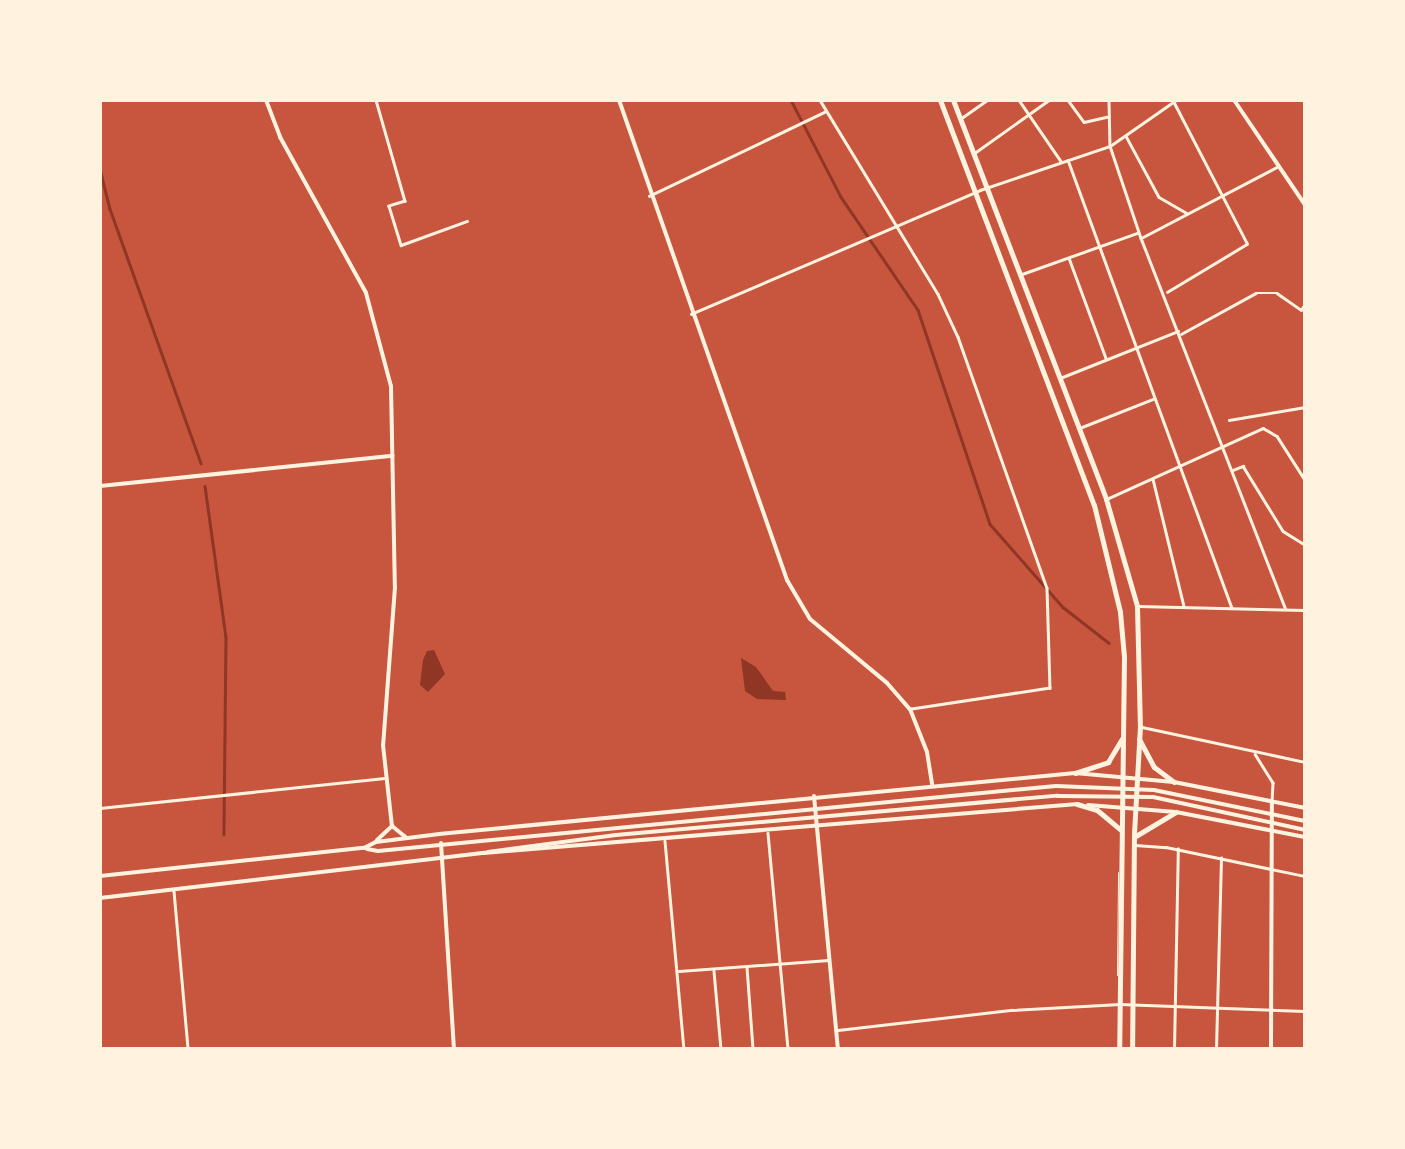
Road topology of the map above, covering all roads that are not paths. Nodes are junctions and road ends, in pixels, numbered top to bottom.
1 (266, 100) edge
2 (376, 100) edge
3 (619, 100) edge
4 (820, 100) edge
5 (940, 100) edge
6 (952, 100) edge
7 (987, 100) edge
8 (1019, 100) edge
9 (1050, 100) edge
10 (1068, 100) edge
11 (1109, 100) edge
12 (1234, 100) edge
13 (1175, 101) edge
14 (826, 112) junction
15 (1029, 114) junction
16 (1108, 116) junction
17 (960, 120) junction
18 (1126, 135) junction
19 (1110, 146) junction
20 (973, 154) junction
21 (1068, 160) junction
22 (1062, 162) junction
23 (1277, 167) junction
24 (980, 190) junction
25 (1224, 195) junction
26 (650, 196) junction
27 (1305, 205) edge
28 (1188, 215) junction
29 (467, 221) dead end
30 (896, 225) junction
31 (1140, 235) junction
32 (1099, 247) junction
33 (1069, 258) junction
34 (1021, 274) junction
35 (1164, 294) junction
36 (1305, 304) edge
37 (1300, 310) junction
38 (691, 314) junction
39 (1305, 315) edge
40 (1180, 333) junction
41 (1136, 348) junction
42 (1106, 359) junction
43 (1060, 378) junction
44 (1155, 398) junction
45 (1305, 407) edge
46 (1229, 420) dead end
47 (1079, 428) junction
48 (1223, 447) junction
49 (392, 456) junction
50 (1180, 466) junction
51 (1232, 470) junction
52 (1152, 479) junction
53 (1305, 480) edge
54 (100, 486) edge
55 (1106, 500) junction
56 (1305, 545) edge
57 (1137, 606) junction
58 (1184, 607) junction
59 (1232, 608) junction
60 (1286, 609) junction
61 (1305, 610) edge
62 (910, 709) junction
63 (1140, 726) junction
64 (1124, 736) junction
65 (1139, 739) junction
66 (1254, 752) junction
67 (1305, 762) edge
68 (1074, 773) junction
69 (1122, 776) junction
70 (386, 778) junction
71 (1136, 778) junction
72 (1174, 782) junction
73 (932, 785) junction
74 (814, 796) junction
75 (1272, 802) junction
76 (1077, 804) junction
77 (1120, 806) junction
78 (1135, 807) junction
79 (100, 808) edge
80 (1305, 808) edge
81 (1176, 812) junction
82 (1305, 822) edge
83 (392, 826) junction
84 (819, 827) junction
85 (1121, 830) junction
86 (1272, 830) junction
87 (1305, 830) edge
88 (768, 832) junction
89 (1305, 837) edge
90 (408, 838) junction
91 (665, 840) junction
92 (1134, 841) junction
93 (376, 842) junction
94 (441, 843) junction
95 (364, 848) junction
96 (1178, 849) junction
97 (484, 853) junction
98 (1222, 858) junction
99 (443, 859) junction
100 (1273, 869) junction
101 (100, 876) edge
102 (1305, 876) edge
103 (174, 890) junction
104 (100, 898) edge
105 (830, 960) junction
106 (781, 964) junction
107 (747, 967) junction
108 (714, 970) junction
109 (677, 972) junction
110 (1120, 1004) junction
111 (1132, 1004) junction
112 (1175, 1006) junction
113 (1216, 1008) junction
114 (1271, 1010) junction
115 (1305, 1011) edge
116 (837, 1030) junction
117 (188, 1049) edge
118 (454, 1049) edge
119 (684, 1049) edge
120 (721, 1049) edge
121 (753, 1049) edge
122 (788, 1049) edge
123 (838, 1049) edge
124 (1119, 1049) edge
125 (1132, 1049) edge
126 (1174, 1049) edge
127 (1216, 1049) edge
128 (1270, 1049) edge

1 - 49 main road
2 - 29 street
3 - 26 main road
4 - 14 street
5 - 24 main road
6 - 17 main road
7 - 17 street
8 - 15 street
9 - 15 street
10 - 16 street
11 - 16 street
12 - 23 main road
13 - 18 street
13 - 25 street
14 - 26 street
14 - 30 street
15 - 20 street
15 - 22 street
16 - 19 street
17 - 20 main road
18 - 19 street
18 - 28 street
19 - 21 street
19 - 31 street
20 - 24 main road
21 - 22 street
21 - 32 street
22 - 24 street
23 - 25 street
23 - 27 main road
24 - 30 street
24 - 34 main road
24 - 64 main road
25 - 28 street
25 - 35 street
26 - 38 main road
28 - 31 street
30 - 38 street
30 - 62 street
31 - 32 street
31 - 35 street
32 - 33 street
32 - 41 street
33 - 34 street
33 - 42 street
34 - 43 main road
35 - 40 street
36 - 37 street
37 - 39 street
37 - 40 street
38 - 62 main road
40 - 41 street
40 - 48 street
41 - 42 street
41 - 44 street
42 - 43 street
43 - 47 main road
44 - 47 street
44 - 50 street
45 - 46 street
47 - 55 main road
48 - 50 street
48 - 51 street
48 - 53 street
49 - 54 main road
49 - 70 main road
50 - 52 street
50 - 59 street
51 - 56 street
51 - 60 street
52 - 55 street
52 - 58 street
55 - 57 main road
57 - 58 street
57 - 63 main road
58 - 59 street
59 - 60 street
60 - 61 street
62 - 73 main road
63 - 65 main road
63 - 66 street
64 - 68 main road
64 - 69 main road
65 - 71 main road
65 - 72 main road
66 - 67 street
66 - 75 street
68 - 69 main road
68 - 73 main road
69 - 71 main road
69 - 77 main road
70 - 79 street
70 - 83 main road
71 - 72 main road
71 - 78 main road
72 - 75 main road
73 - 74 main road
74 - 84 main road
74 - 90 main road
75 - 80 main road
75 - 86 main road
76 - 77 main road
76 - 84 main road
76 - 85 main road
77 - 78 main road
77 - 85 main road
78 - 81 main road
78 - 92 main road
81 - 86 main road
81 - 92 main road
82 - 94 main road
83 - 90 main road
83 - 93 main road
84 - 88 main road
84 - 105 main road
85 - 110 main road
86 - 89 main road
86 - 100 main road
87 - 97 main road
88 - 91 main road
88 - 106 street
90 - 93 main road
91 - 97 main road
91 - 109 street
92 - 96 street
92 - 111 main road
93 - 95 main road
94 - 95 main road
94 - 99 main road
95 - 101 main road
96 - 98 street
96 - 112 street
97 - 99 main road
98 - 100 street
98 - 113 street
99 - 103 main road
99 - 118 main road
100 - 102 street
100 - 114 main road
103 - 104 main road
103 - 117 street
105 - 106 street
105 - 116 main road
106 - 107 street
106 - 122 street
107 - 108 street
107 - 121 street
108 - 109 street
108 - 120 street
109 - 119 street
110 - 111 street
110 - 116 street
110 - 124 main road
111 - 112 street
111 - 125 main road
112 - 113 street
112 - 126 street
113 - 114 street
113 - 127 street
114 - 115 street
114 - 128 main road
116 - 123 main road

